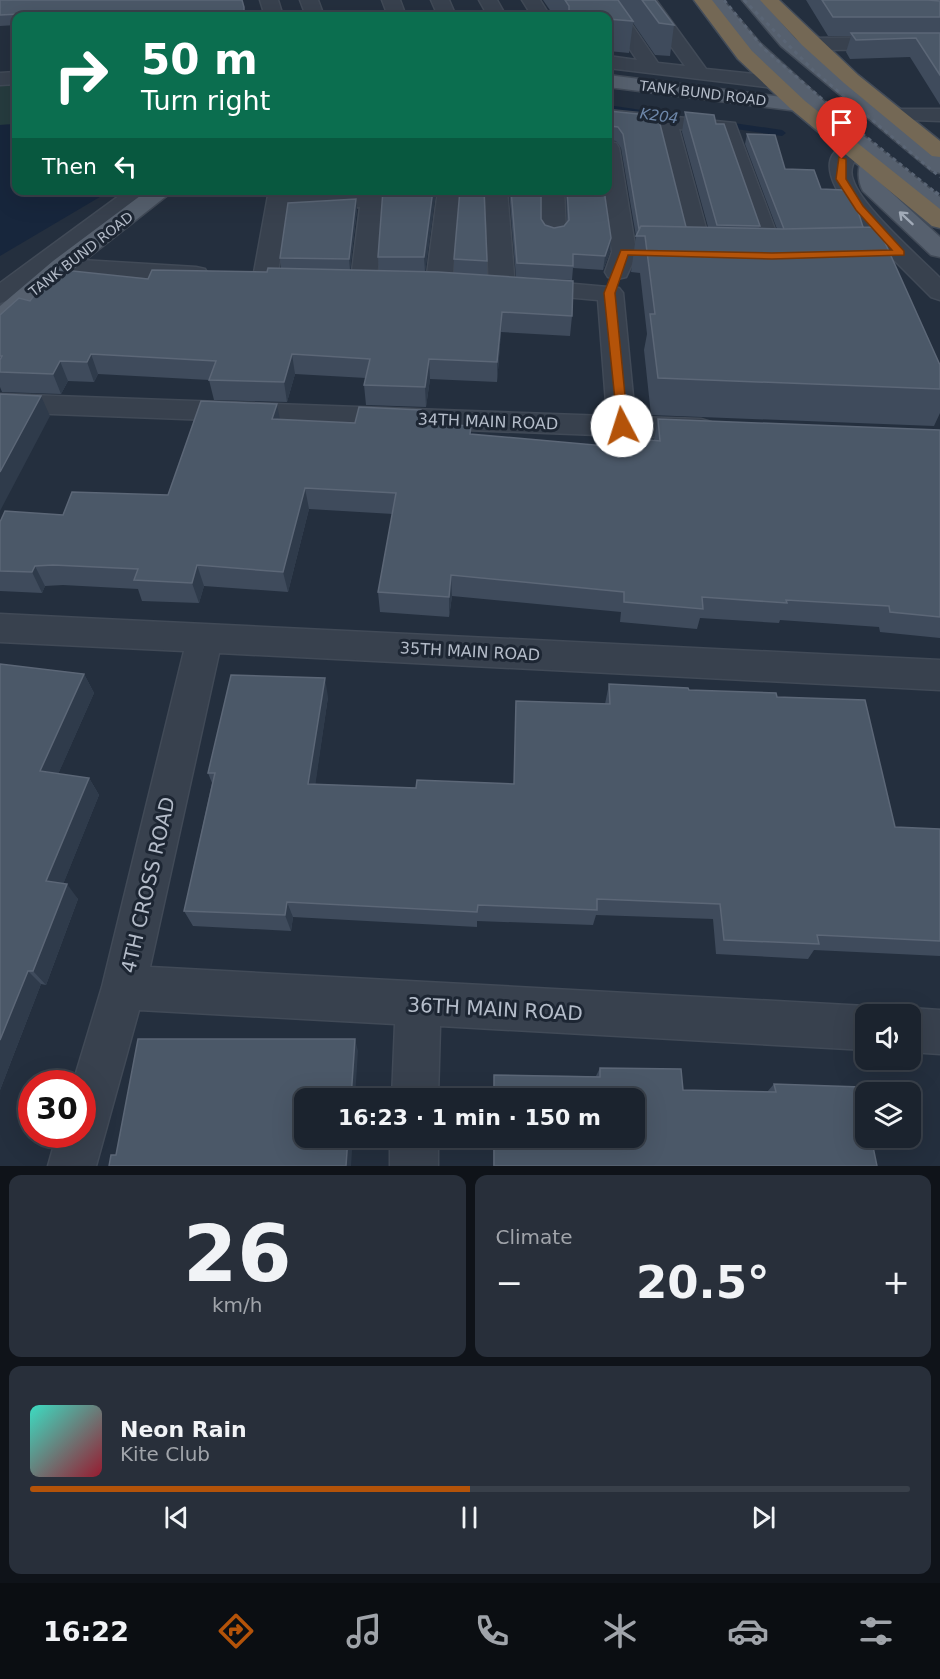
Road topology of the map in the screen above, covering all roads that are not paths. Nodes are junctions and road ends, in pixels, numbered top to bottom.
1 (606, 0) edge
2 (647, 0) edge
3 (702, 0) edge
4 (714, 0) edge
5 (751, 0) edge
6 (769, 0) edge
7 (940, 43) edge
8 (810, 44) junction
9 (612, 63) edge
10 (652, 68) junction
11 (700, 74) junction
12 (612, 82) edge
13 (774, 82) junction
14 (798, 105) junction
15 (893, 115) junction
16 (940, 115) edge
17 (612, 116) edge
18 (667, 122) junction
19 (851, 150) junction
20 (940, 151) edge
21 (870, 165) junction
22 (940, 166) edge
23 (612, 173) edge
24 (135, 195) edge
25 (157, 195) edge
26 (372, 195) edge
27 (450, 195) edge
28 (494, 195) edge
29 (553, 195) edge
30 (279, 198) edge
31 (940, 208) edge
32 (940, 221) edge
33 (554, 233) edge
34 (940, 250) edge
35 (624, 252) junction
36 (900, 253) junction
37 (760, 255) junction
38 (62, 266) junction
39 (364, 279) edge
40 (460, 284) junction
41 (940, 292) edge
42 (610, 293) junction
43 (0, 295) edge
44 (0, 319) edge
45 (0, 403) edge
46 (622, 426) junction
47 (728, 430) edge
48 (0, 628) edge
49 (205, 637) junction
50 (940, 675) edge
51 (124, 987) junction
52 (418, 1005) junction
53 (855, 1027) edge
54 (921, 1031) edge
55 (940, 1032) edge
56 (96, 1084) edge
57 (416, 1088) edge
58 (77, 1148) edge
59 (414, 1148) edge
60 (72, 1166) edge
61 (414, 1166) edge

1 - 10 street
2 - 11 street
3 - 13 highway
4 - 31 main road
5 - 22 main road
6 - 8 highway
7 - 8 street
8 - 15 highway
9 - 10 street
10 - 11 street
11 - 13 street
12 - 14 main road, TANK BUND ROAD
13 - 14 highway
14 - 19 highway
15 - 16 street
15 - 20 highway
17 - 18 street
18 - 37 street
18 - 37 street
19 - 21 highway
19 - 36 street
21 - 32 highway
34 -> 21 main road
23 - 35 street
24 - 43 street
25 - 38 main road, TANK BUND ROAD
26 - 30 street
26 - 39 street
27 - 40 street
28 - 40 street
29 - 33 street
30 - 38 street
35 - 37 street
35 - 42 street
36 - 37 street
36 - 41 street
38 - 44 main road, TANK BUND ROAD
40 - 42 street
42 - 46 street
45 - 46 street, 34TH MAIN ROAD
46 - 47 street, 34TH MAIN ROAD
48 - 49 street, 35TH MAIN ROAD
49 - 50 street, 35TH MAIN ROAD
49 - 51 street, 4TH CROSS ROAD
51 - 52 street, 36TH MAIN ROAD
51 - 56 street, 4TH CROSS ROAD
52 - 53 street, 36TH MAIN ROAD
52 - 57 street
54 - 55 street
58 - 60 street, 4TH CROSS ROAD
59 - 61 street

